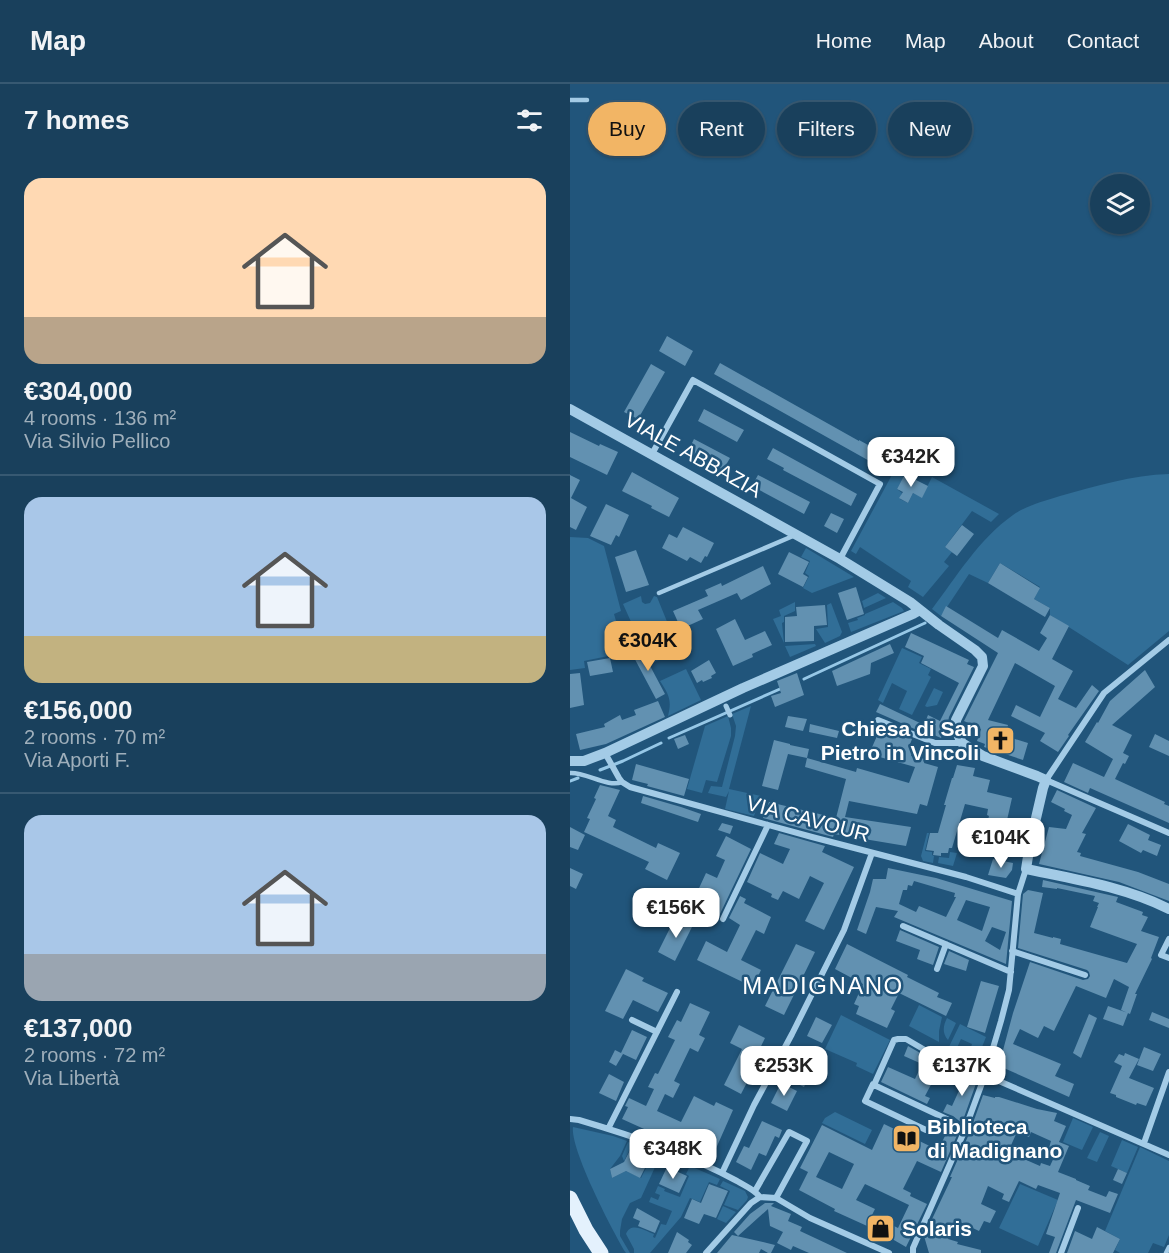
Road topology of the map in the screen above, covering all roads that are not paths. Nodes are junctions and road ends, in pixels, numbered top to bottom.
1 (570, 99) edge
2 (587, 100) dead end
3 (570, 409) edge
4 (652, 454) junction
5 (796, 535) junction
6 (840, 559) junction
7 (659, 593) dead end
8 (920, 610) junction
9 (1169, 640) edge
10 (726, 706) dead end
11 (730, 715) dead end
12 (878, 720) dead end
13 (962, 743) junction
14 (607, 756) junction
15 (570, 761) edge
16 (570, 773) edge
17 (1046, 780) junction
18 (622, 782) junction
19 (768, 825) junction
20 (1169, 833) edge
21 (872, 853) junction
22 (1026, 868) junction
23 (1018, 894) junction
24 (1169, 909) edge
25 (723, 919) dead end
26 (903, 926) dead end
27 (1169, 939) edge
28 (946, 944) junction
29 (1012, 951) junction
30 (1169, 958) edge
31 (937, 969) dead end
32 (1011, 972) junction
33 (1085, 975) dead end
34 (677, 992) dead end
35 (633, 1020) dead end
36 (657, 1032) junction
37 (1169, 1072) edge
38 (985, 1075) junction
39 (874, 1085) junction
40 (570, 1119) edge
41 (951, 1121) junction
42 (608, 1129) junction
43 (964, 1132) junction
44 (1144, 1143) junction
45 (1169, 1155) edge
46 (722, 1173) junction
47 (758, 1194) junction
48 (570, 1198) edge
49 (776, 1198) junction
50 (1078, 1208) dead end
51 (1169, 1247) edge
52 (601, 1253) edge
53 (706, 1253) edge
54 (889, 1253) edge
55 (914, 1253) edge
56 (1061, 1253) edge
57 (1166, 1253) edge

1 - 2 lane
3 - 4 street, VIALE ABBAZIA
4 - 5 street, VIALE ABBAZIA
4 - 6 street
5 - 6 street, VIALE ABBAZIA
5 - 7 lane
6 - 8 street, VIALE ABBAZIA
8 - 13 street, VIALE ABBAZIA
8 - 14 street
9 - 17 street
10 - 11 street
12 - 13 street
13 - 17 street
14 - 15 street
14 - 18 street
16 - 18 lane
17 - 20 street
17 - 22 street
18 - 19 street, VIA CAVOUR
19 - 21 street, VIA CAVOUR
19 - 25 street
21 - 23 street, VIA CAVOUR
21 - 46 street
22 - 23 street
22 - 24 street
23 - 29 street
26 - 28 street
27 - 30 street
28 - 31 street
28 - 32 street
29 - 32 street
29 - 33 street
32 - 38 street
34 - 36 street
35 - 36 street
36 - 42 street
37 - 44 street
38 - 39 street
38 - 43 street
38 - 44 street
39 - 41 street
39 - 41 street
40 - 42 street
41 - 43 street
42 - 46 street
43 - 55 street
44 - 45 street
46 - 47 street
47 - 49 street
47 - 49 street
47 - 53 street
48 - 52 main road
49 - 54 street
50 - 56 street
51 - 57 lane

